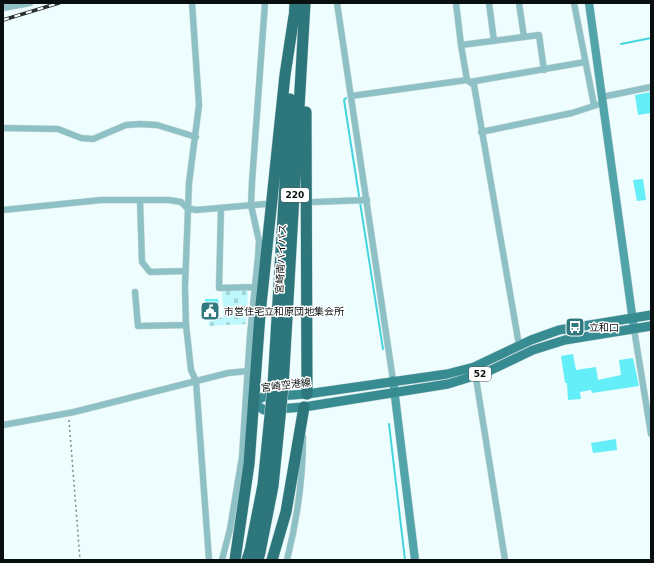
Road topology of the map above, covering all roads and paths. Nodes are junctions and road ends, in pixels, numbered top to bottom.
1 (30, 3) edge
2 (192, 3) edge
3 (265, 3) edge
4 (295, 3) edge
5 (305, 3) edge
6 (337, 3) edge
7 (456, 3) edge
8 (489, 3) edge
9 (519, 3) edge
10 (574, 3) edge
11 (589, 3) edge
12 (3, 8) edge
13 (294, 16) junction
14 (524, 37) junction
15 (494, 41) junction
16 (461, 45) junction
17 (302, 53) junction
18 (585, 62) junction
19 (544, 70) junction
20 (468, 81) junction
21 (651, 87) edge
22 (351, 96) junction
23 (603, 100) junction
24 (594, 105) junction
25 (3, 128) edge
26 (481, 132) junction
27 (196, 137) junction
28 (140, 200) junction
29 (367, 200) junction
30 (314, 202) dead end
31 (265, 204) dead end
32 (251, 205) junction
33 (187, 208) junction
34 (221, 208) junction
35 (3, 210) edge
36 (186, 271) junction
37 (254, 287) junction
38 (134, 292) dead end
39 (651, 315) edge
40 (633, 318) junction
41 (186, 324) junction
42 (651, 326) edge
43 (634, 329) junction
44 (519, 345) junction
45 (248, 371) junction
46 (474, 372) junction
47 (393, 380) junction
48 (196, 381) junction
49 (278, 387) junction
50 (324, 391) junction
51 (394, 392) junction
52 (307, 394) junction
53 (253, 403) junction
54 (325, 403) junction
55 (304, 407) junction
56 (69, 413) junction
57 (3, 426) edge
58 (651, 434) edge
59 (254, 556) edge
60 (80, 560) edge
61 (209, 560) edge
62 (222, 560) edge
63 (235, 560) edge
64 (272, 560) edge
65 (287, 560) edge
66 (415, 560) edge
67 (505, 560) edge

1 - 12 street
2 - 27 street
3 - 32 street
4 - 13 highway, 宮崎南バイパス / 220
5 - 17 highway, 宮崎南バイパス / 220
6 - 22 street
7 - 16 street
8 - 15 street
9 - 14 street
10 - 18 street
11 - 23 street
13 - 49 highway, 宮崎南バイパス / 220
13 - 53 highway
14 - 15 street
14 - 19 street
15 - 16 street
16 - 20 street
17 - 49 highway, 宮崎南バイパス / 220
17 - 52 highway, 220
18 - 19 street
18 - 24 street
19 - 20 street
20 - 22 street
20 - 26 street
21 - 23 street
22 - 29 street
23 - 24 street
23 - 40 street
24 - 26 street
25 - 27 street
26 - 44 street
27 - 33 street
28 - 33 street
28 - 35 street
28 - 36 street
29 - 30 street
29 - 47 street
31 - 32 street
32 - 34 street
32 - 37 street
33 - 34 street
33 - 36 street
34 - 37 street
36 - 41 street
37 - 45 street
38 - 41 street
39 - 40 main road, 宮崎空港線 / 52
40 - 43 street
40 - 44 main road, 宮崎空港線 / 52
41 - 48 street
42 - 43 main road, 宮崎空港線 / 52
43 - 46 main road, 宮崎空港線 / 52
43 - 58 street
44 - 46 main road, 宮崎空港線 / 52
45 - 48 street
45 - 62 street
46 - 47 main road, 宮崎空港線 / 52
46 - 51 main road, 宮崎空港線 / 52
46 - 67 street
47 - 50 main road, 宮崎空港線 / 52
47 - 51 street
48 - 56 street
48 - 61 street
49 - 59 highway, 宮崎南バイパス / 220, bridge
50 - 52 main road, 宮崎空港線 / 52
50 - 54 main road
51 - 54 main road, 宮崎空港線 / 52
51 - 66 street
52 - 53 main road, 宮崎空港線 / 52
53 - 55 main road, 宮崎空港線 / 52
53 - 63 highway
54 - 55 main road, 宮崎空港線 / 52
55 - 64 highway
55 - 65 street
56 - 57 street
56 - 60 path

